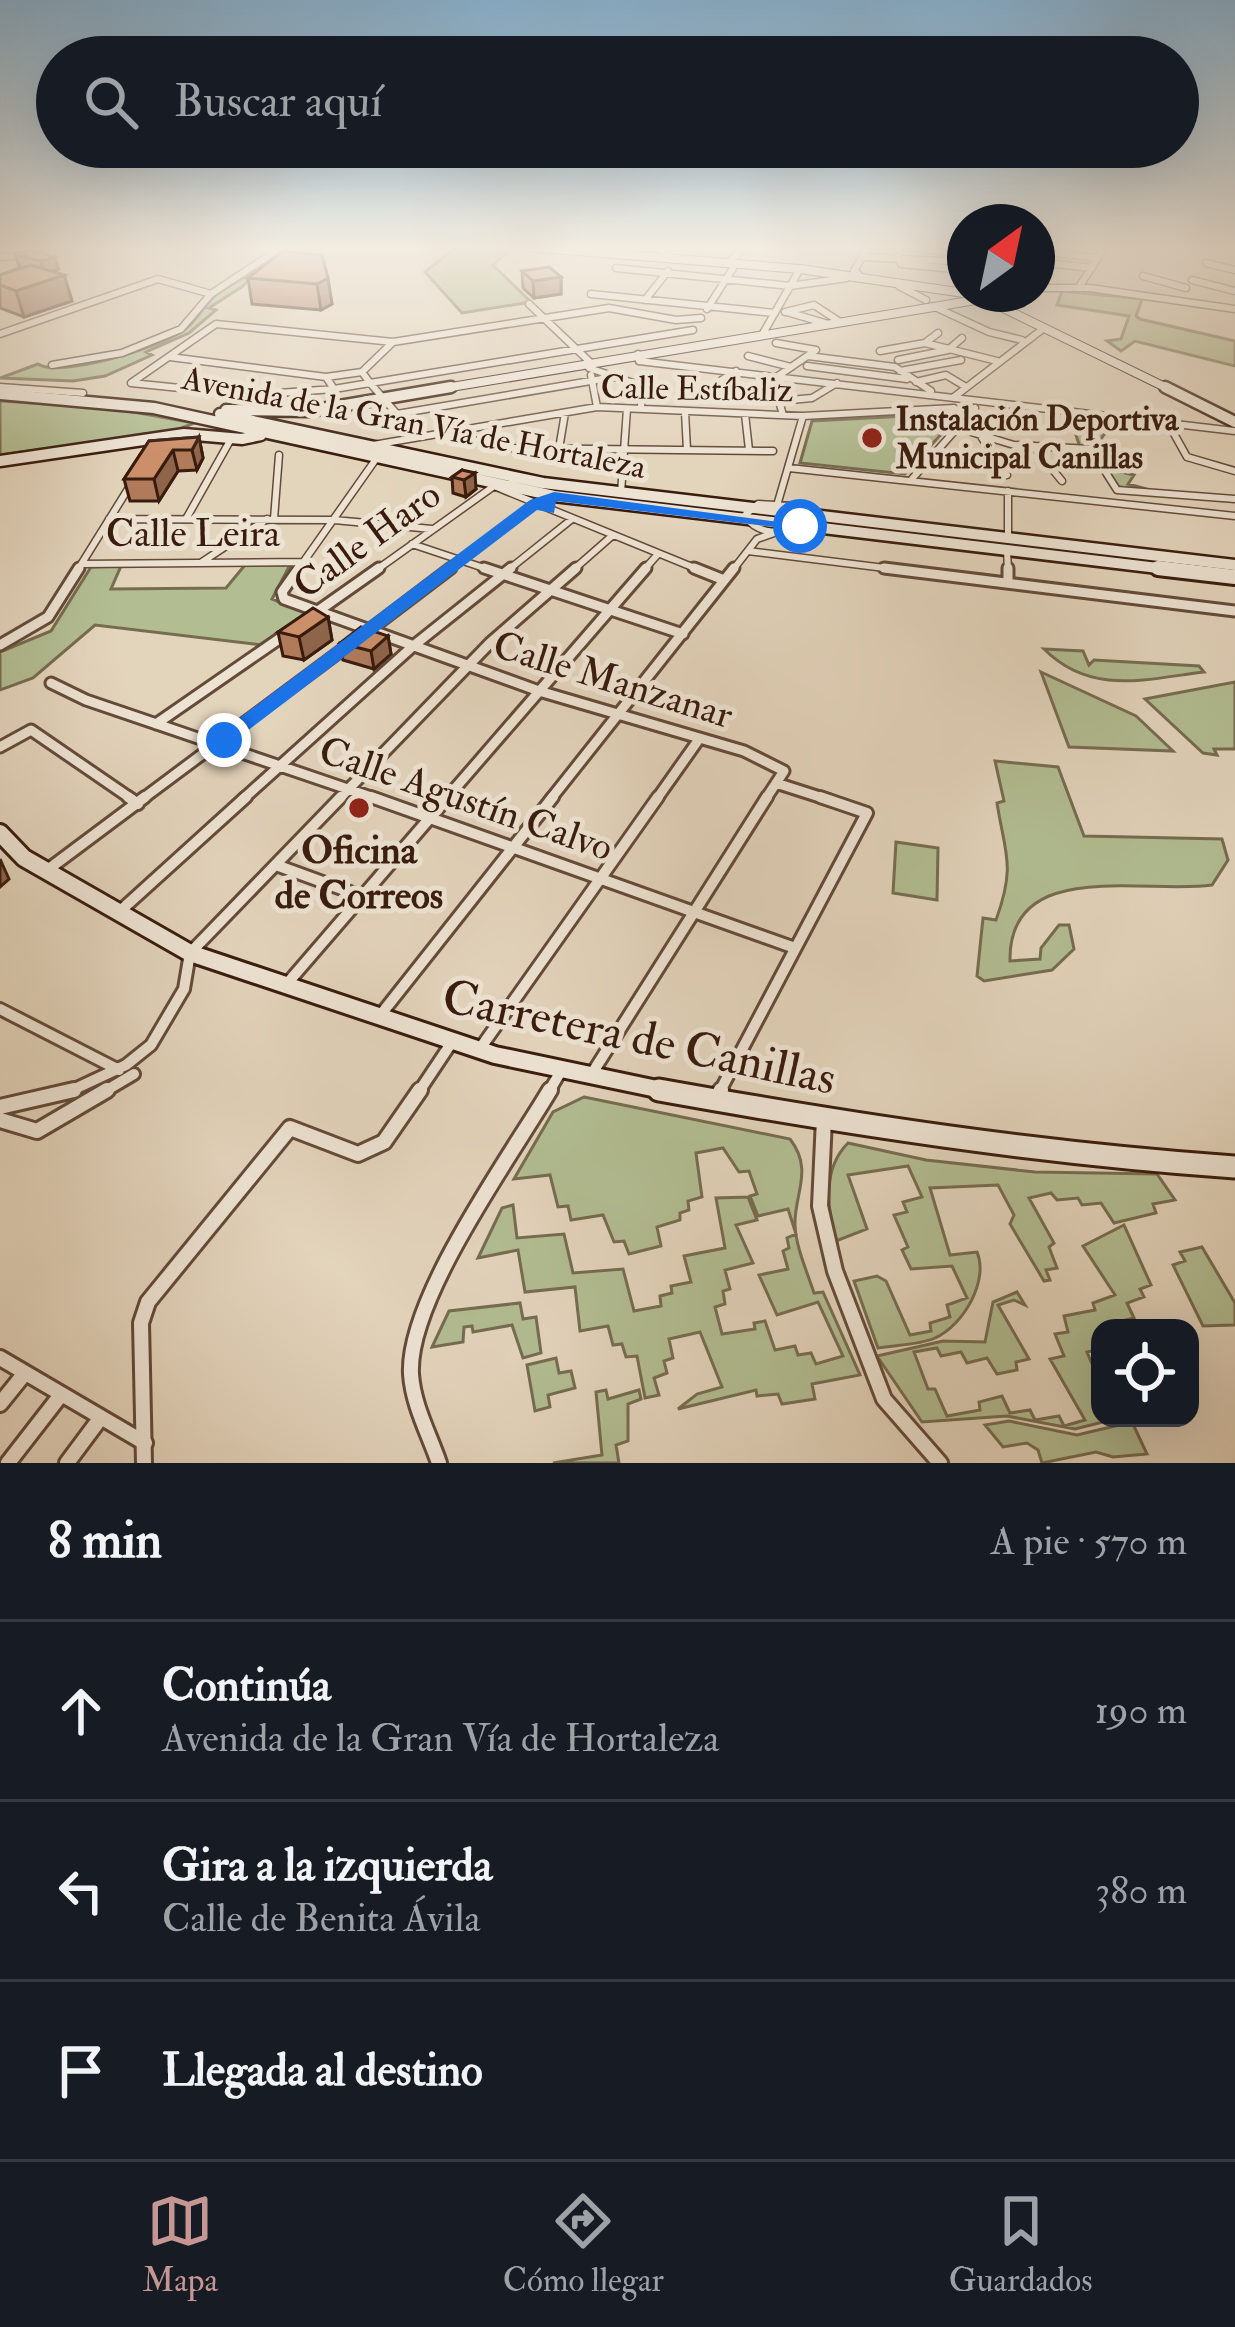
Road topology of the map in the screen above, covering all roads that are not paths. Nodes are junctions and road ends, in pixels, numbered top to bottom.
1 (54, 315) edge
2 (193, 315) edge
3 (540, 315) edge
4 (566, 315) edge
5 (657, 315) edge
6 (703, 315) edge
7 (776, 315) edge
8 (778, 315) edge
9 (783, 315) edge
10 (830, 315) edge
11 (880, 315) edge
12 (956, 315) edge
13 (1018, 315) edge
14 (1043, 315) edge
15 (701, 318) junction
16 (544, 319) junction
17 (681, 320) junction
18 (840, 322) junction
19 (828, 324) junction
20 (1044, 328) junction
21 (693, 329) junction
22 (790, 330) junction
23 (678, 332) junction
24 (938, 333) dead end
25 (0, 334) edge
26 (762, 334) junction
27 (962, 338) dead end
28 (1022, 340) junction
29 (393, 342) junction
30 (711, 343) junction
31 (776, 343) dead end
32 (926, 343) junction
33 (985, 344) dead end
34 (576, 350) junction
35 (948, 350) junction
36 (880, 352) dead end
37 (972, 355) junction
38 (658, 356) junction
39 (808, 356) junction
40 (170, 357) junction
41 (638, 357) junction
42 (752, 357) dead end
43 (898, 360) dead end
44 (961, 360) dead end
45 (997, 361) junction
46 (592, 364) junction
47 (52, 365) dead end
48 (807, 366) dead end
49 (702, 367) junction
50 (791, 367) junction
51 (736, 370) junction
52 (900, 370) junction
53 (362, 372) junction
54 (778, 376) junction
55 (326, 377) junction
56 (614, 377) junction
57 (914, 380) junction
58 (592, 381) junction
59 (370, 383) junction
60 (837, 383) junction
61 (1174, 383) junction
62 (1161, 386) junction
63 (965, 387) junction
64 (710, 388) dead end
65 (334, 389) junction
66 (0, 392) edge
67 (939, 395) junction
68 (954, 397) junction
69 (384, 399) junction
70 (985, 400) junction
71 (597, 407) junction
72 (954, 408) junction
73 (975, 408) junction
74 (627, 409) junction
75 (424, 410) junction
76 (641, 410) junction
77 (685, 412) junction
78 (1235, 412) edge
79 (565, 413) junction
80 (746, 414) junction
81 (783, 415) junction
82 (802, 416) junction
83 (965, 418) junction
84 (277, 420) junction
85 (209, 423) junction
86 (1168, 423) junction
87 (1235, 425) edge
88 (958, 428) junction
89 (441, 433) junction
90 (263, 434) junction
91 (982, 438) junction
92 (230, 439) junction
93 (370, 446) junction
94 (560, 448) junction
95 (1034, 448) junction
96 (623, 449) junction
97 (687, 450) junction
98 (749, 450) junction
99 (773, 451) dead end
100 (279, 455) dead end
101 (376, 459) junction
102 (0, 461) edge
103 (789, 468) junction
104 (140, 470) edge
105 (1235, 471) edge
106 (1007, 475) dead end
107 (910, 481) junction
108 (1061, 482) dead end
109 (494, 486) junction
110 (1007, 491) junction
111 (621, 493) junction
112 (554, 496) junction
113 (1235, 499) edge
114 (778, 502) junction
115 (536, 503) junction
116 (549, 509) junction
117 (1235, 516) edge
118 (748, 518) junction
119 (109, 519) junction
120 (186, 519) junction
121 (270, 519) junction
122 (572, 519) junction
123 (334, 520) junction
124 (801, 520) junction
125 (432, 530) junction
126 (777, 532) junction
127 (613, 535) junction
128 (757, 539) junction
129 (412, 544) junction
130 (1007, 544) junction
131 (748, 551) junction
132 (658, 554) junction
133 (460, 560) junction
134 (202, 562) junction
135 (305, 562) junction
136 (82, 564) junction
137 (1235, 565) edge
138 (502, 573) junction
139 (1235, 577) edge
140 (724, 580) junction
141 (1008, 583) junction
142 (550, 590) junction
143 (610, 610) junction
144 (1235, 610) edge
145 (317, 612) junction
146 (369, 631) junction
147 (683, 634) junction
148 (0, 645) edge
149 (412, 647) junction
150 (467, 666) junction
151 (51, 682) dead end
152 (539, 691) junction
153 (619, 717) junction
154 (155, 724) junction
155 (697, 742) junction
156 (216, 746) junction
157 (0, 747) edge
158 (280, 768) junction
159 (776, 783) junction
160 (348, 793) junction
161 (138, 804) junction
162 (428, 818) junction
163 (0, 833) edge
164 (511, 846) junction
165 (276, 865) junction
166 (46, 871) junction
167 (601, 876) junction
168 (361, 896) junction
169 (694, 911) junction
170 (119, 912) junction
171 (794, 948) junction
172 (190, 953) junction
173 (285, 986) junction
174 (0, 1010) edge
175 (378, 1018) junction
176 (452, 1042) junction
177 (479, 1050) junction
178 (119, 1070) junction
179 (561, 1071) junction
180 (134, 1075) dead end
181 (589, 1077) junction
182 (716, 1099) junction
183 (0, 1107) edge
184 (824, 1119) junction
185 (0, 1120) edge
186 (1235, 1167) edge
187 (0, 1358) edge
188 (26, 1373) junction
189 (60, 1396) junction
190 (0, 1404) edge
191 (99, 1420) junction
192 (145, 1443) junction
193 (8, 1463) edge
194 (67, 1463) edge
195 (145, 1463) edge
196 (439, 1463) edge
197 (940, 1463) edge

1 - 25 street
2 - 47 street, Avenida de la Gran Vía de Hortaleza
3 - 16 street
4 - 16 street
5 - 17 street
6 - 15 street
7 - 26 street
8 - 22 street
9 - 19 street
10 - 18 street
11 - 18 street
12 - 28 street
13 - 20 street
14 - 61 street
15 - 17 street
15 - 21 street
16 - 29 street
16 - 34 street
17 - 23 street
18 - 19 street
19 - 22 street
20 - 28 street
20 - 62 street
21 - 23 street
21 - 30 street
22 - 26 street
23 - 34 street
24 - 32 street
26 - 30 street
27 - 35 street
28 - 45 street
29 - 40 street
29 - 53 street
30 - 38 street
30 - 41 street
31 - 39 street
32 - 35 street
32 - 36 street
33 - 37 street
34 - 46 street
34 - 59 street
35 - 37 street
35 - 43 street
37 - 45 street
38 - 41 street
38 - 49 street
39 - 50 street
39 - 52 street
40 - 55 street
40 - 65 street
41 - 46 street
41 - 49 street
42 - 50 street
44 - 52 street
45 - 63 street
46 - 56 street
46 - 58 street
46 - 69 street
48 - 57 street
49 - 51 street
50 - 54 street
51 - 54 street
51 - 64 street
52 - 57 street
53 - 55 street
53 - 59 street
54 - 60 street
55 - 65 street
56 - 58 street
56 - 76 street
57 - 63 street
57 - 67 street
58 - 71 street
58 - 75 street
59 - 65 street
59 - 69 street
60 - 67 street
60 - 81 street
61 - 62 street
61 - 78 street
62 - 87 street
63 - 68 street
66 - 85 street, Avenida de la Gran Vía de Hortaleza
66 - 85 street, Avenida de la Gran Vía de Hortaleza
67 - 68 street
67 - 72 street
68 - 70 street
69 - 75 street
69 - 84 street
70 - 73 street
70 - 86 street
71 - 74 street, Calle Estíbaliz
71 - 79 street, Calle Estíbaliz
72 - 73 street, Calle Estíbaliz
72 - 82 street, Calle Estíbaliz
72 - 83 street
73 - 83 street
74 - 76 street, Calle Estíbaliz
74 - 96 street
75 - 89 street
76 - 77 street, Calle Estíbaliz
77 - 80 street, Calle Estíbaliz
77 - 97 street
79 - 89 street, Calle Estíbaliz
79 - 94 street
80 - 81 street, Calle Estíbaliz
80 - 98 street
81 - 82 street, Calle Estíbaliz
82 - 103 street
83 - 88 street
84 - 85 street, Avenida de la Gran Vía de Hortaleza
84 - 90 street
84 - 93 street, Avenida de la Gran Vía de Hortaleza
85 - 90 street, Avenida de la Gran Vía de Hortaleza
85 - 92 street
85 - 102 street
86 - 87 street
86 - 105 street
88 - 91 street
88 - 107 street
89 - 93 street, Calle Estíbaliz
89 - 94 street
90 - 92 street
90 - 101 street, Avenida de la Gran Vía de Hortaleza
91 - 95 street
91 - 106 street
92 - 120 street
93 - 111 street, Avenida de la Gran Vía de Hortaleza
94 - 96 street
95 - 108 street
95 - 113 street
96 - 97 street
96 - 111 street
97 - 98 street
98 - 99 street
100 - 121 street
101 - 109 street, Avenida de la Gran Vía de Hortaleza
101 - 123 street, Calle Leira
103 - 107 street
103 - 114 street
104 - 119 street
107 - 110 street
109 - 112 street, Avenida de la Gran Vía de Hortaleza
109 - 115 street
109 - 125 street, Calle Haro
110 - 117 street
110 - 130 street
111 - 118 street, Avenida de la Gran Vía de Hortaleza
112 - 116 street
112 - 118 street, Avenida de la Gran Vía de Hortaleza
114 - 118 street
114 - 124 street
115 - 116 street
115 - 133 street
116 - 122 street
118 - 124 street, Avenida de la Gran Vía de Hortaleza
118 - 126 street
118 - 128 street
119 - 120 street
119 - 136 street
120 - 121 street
121 - 123 street
121 - 134 street
122 - 127 street
122 - 138 street
123 - 125 street
123 - 135 street, Calle Leira
124 - 126 street
124 - 130 street, Avenida de la Gran Vía de Hortaleza
125 - 129 street, Calle Haro
126 - 128 street
127 - 132 street
127 - 142 street
128 - 131 street
129 - 133 street
129 - 145 street, Calle Haro
130 - 137 street, Avenida de la Gran Vía de Hortaleza
130 - 139 street, Avenida de la Gran Vía de Hortaleza
130 - 141 street
131 - 140 street
131 - 141 street
132 - 140 street
132 - 143 street
133 - 138 street
133 - 146 street
134 - 135 street, Calle Leira
134 - 136 street, Calle Leira
135 - 145 street, Calle Leira
136 - 148 street
138 - 142 street
138 - 149 street
140 - 147 street
141 - 144 street
142 - 143 street
142 - 150 street
143 - 147 street
143 - 152 street
145 - 146 street, Calle Manzanar
145 - 154 street, Calle Haro
146 - 149 street, Calle Manzanar
146 - 156 street
147 - 153 street
149 - 150 street, Calle Manzanar
149 - 158 street
150 - 152 street, Calle Manzanar
150 - 160 street
151 - 154 street, Calle Agustín Calvo
152 - 153 street, Calle Manzanar
152 - 162 street
153 - 155 street, Calle Manzanar
153 - 164 street
154 - 156 street, Calle Agustín Calvo
155 - 159 street, Calle Manzanar
155 - 167 street
156 - 158 street, Calle Agustín Calvo
156 - 161 street
157 - 161 street
158 - 160 street, Calle Agustín Calvo
158 - 170 street
159 - 169 street
159 - 171 street, Calle Manzanar
160 - 162 street, Calle Agustín Calvo
160 - 165 street
161 - 166 street
162 - 164 street, Calle Agustín Calvo
162 - 168 street
163 - 166 street, Carretera de Canillas
164 - 167 street, Calle Agustín Calvo
164 - 175 street
165 - 168 street
165 - 172 street
166 - 170 street, Carretera de Canillas
167 - 169 street, Calle Agustín Calvo
167 - 177 street
168 - 173 street
169 - 171 street, Calle Agustín Calvo
169 - 181 street
170 - 172 street, Carretera de Canillas
171 - 182 street
172 - 173 street, Carretera de Canillas
172 - 178 street
173 - 175 street, Carretera de Canillas
174 - 178 street
175 - 176 street, Carretera de Canillas
176 - 177 street, Carretera de Canillas
176 - 192 street
177 - 179 street, Carretera de Canillas
178 - 183 street
179 - 181 street, Carretera de Canillas
179 - 196 street
180 - 185 street
181 - 182 street, Carretera de Canillas
182 - 184 street, Carretera de Canillas
184 - 186 street, Carretera de Canillas
184 - 197 street
187 - 188 street
188 - 189 street
188 - 190 street
189 - 191 street
189 - 193 street
191 - 192 street
191 - 194 street
192 - 195 street

